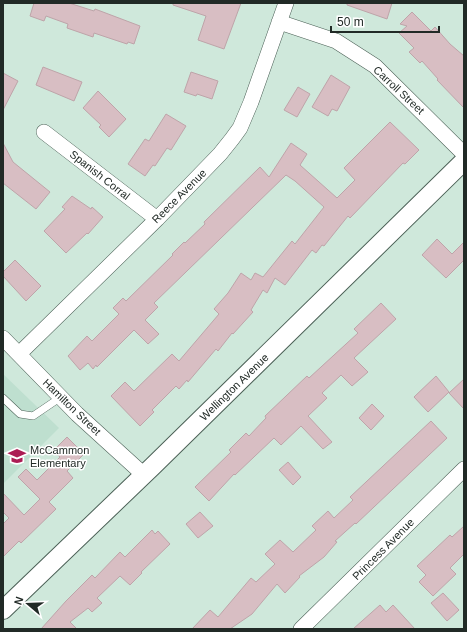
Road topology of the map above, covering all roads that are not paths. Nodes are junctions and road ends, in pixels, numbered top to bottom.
1 (286, 3) edge
2 (279, 22) junction
3 (44, 132) dead end
4 (464, 154) edge
5 (464, 161) edge
6 (156, 219) junction
7 (3, 338) edge
8 (19, 354) junction
9 (61, 397) junction
10 (3, 398) edge
11 (464, 469) edge
12 (144, 475) junction
13 (3, 610) edge
14 (301, 629) edge

1 - 2 street, Reece Avenue
2 - 4 street, Carroll Street
2 - 6 street, Reece Avenue
3 - 6 street, Spanish Corral
5 - 12 street, Wellington Avenue
6 - 8 street, Reece Avenue
7 - 8 street, Hamilton Street
8 - 9 street, Hamilton Street
9 - 10 lane
9 - 12 street, Hamilton Street
11 - 14 street, Princess Avenue
12 - 13 street, Wellington Avenue

